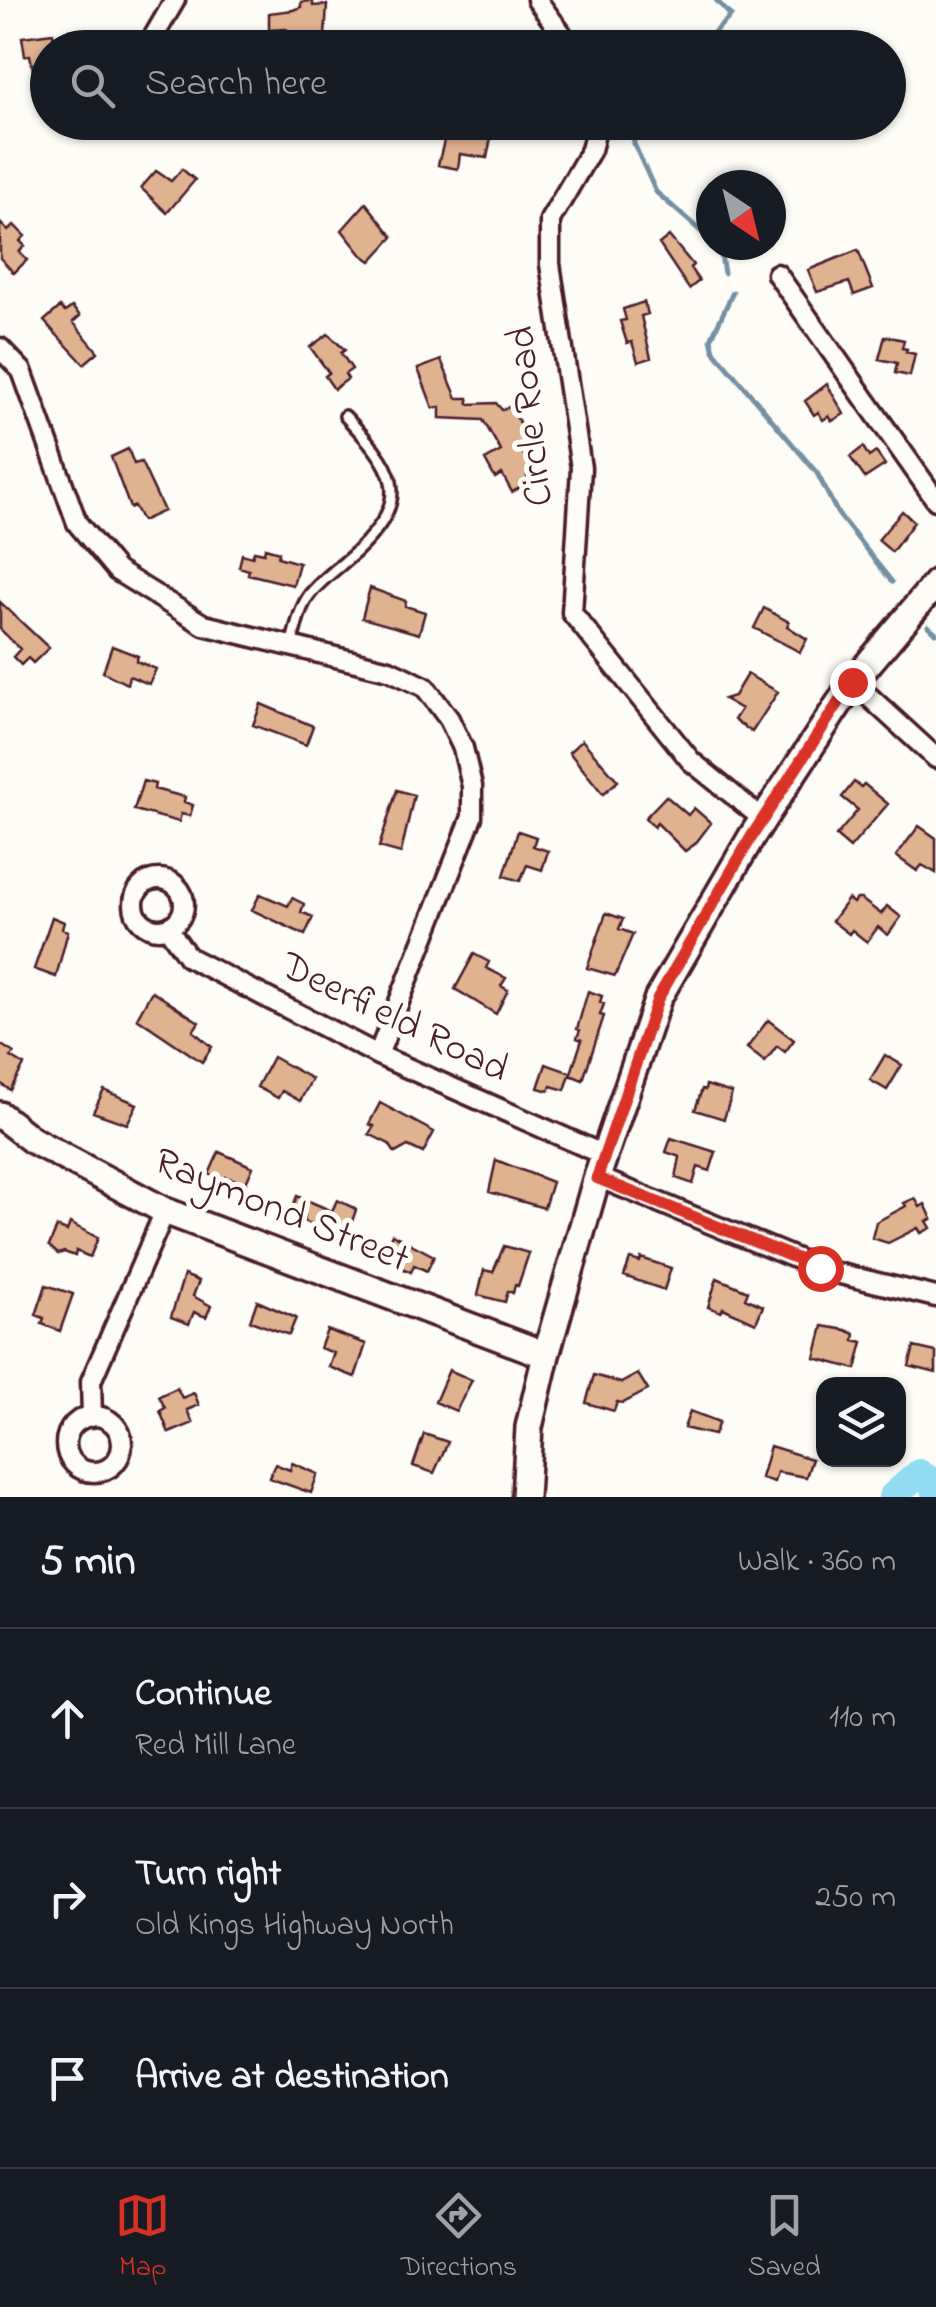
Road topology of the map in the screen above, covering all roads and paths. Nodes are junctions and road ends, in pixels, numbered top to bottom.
1 (175, 0) edge
2 (537, 0) edge
3 (157, 30) edge
4 (559, 30) edge
5 (594, 140) edge
6 (777, 274) dead end
7 (0, 348) edge
8 (346, 416) dead end
9 (936, 500) edge
10 (936, 583) edge
11 (291, 645) junction
12 (852, 682) junction
13 (936, 758) edge
14 (763, 819) junction
15 (168, 928) dead end
16 (378, 1054) junction
17 (0, 1115) edge
18 (601, 1166) junction
19 (164, 1211) junction
20 (936, 1297) edge
21 (546, 1355) junction
22 (92, 1417) dead end
23 (525, 1497) edge

1 - 3 street
2 - 4 street
5 - 14 street, Circle Road
6 - 9 street
7 - 11 street
8 - 11 lane
10 - 12 main road
11 - 16 street
12 - 13 street
12 - 14 main road
14 - 18 main road
15 - 16 street, Deerfield Road
16 - 18 street, Deerfield Road
17 - 19 main road, Raymond Street
18 - 20 street, Deerfield Road
18 - 21 main road
19 - 21 main road, Raymond Street
19 - 22 street
21 - 23 main road

